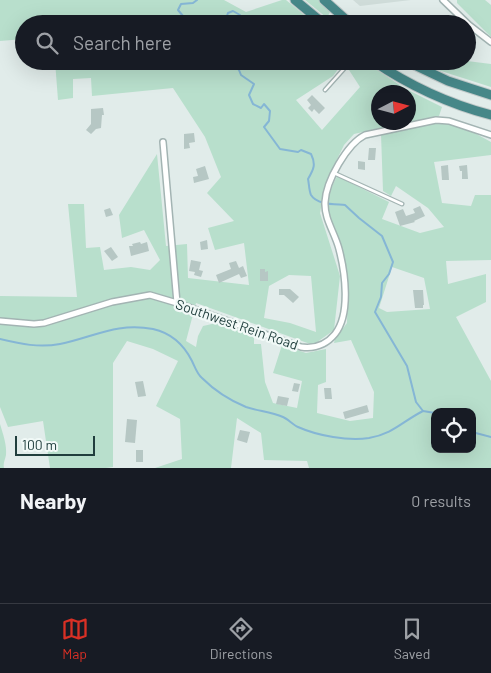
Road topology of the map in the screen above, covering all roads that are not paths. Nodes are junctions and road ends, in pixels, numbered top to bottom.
1 (295, 0) edge
2 (324, 0) edge
3 (443, 0) edge
4 (313, 15) edge
5 (341, 15) edge
6 (459, 15) edge
7 (476, 30) edge
8 (491, 42) edge
9 (343, 70) edge
10 (388, 70) edge
11 (425, 70) edge
12 (325, 90) dead end
13 (491, 95) edge
14 (491, 115) edge
15 (491, 135) edge
16 (163, 142) dead end
17 (334, 174) junction
18 (402, 204) dead end
19 (177, 303) junction
20 (0, 321) edge

1 - 4 highway
2 - 5 highway
3 - 6 street
7 - 8 street
9 - 12 lane
10 - 14 highway
11 - 13 highway
15 - 17 street, Southwest Rein Road
16 - 19 street
17 - 18 lane
17 - 19 street, Southwest Rein Road
19 - 20 street, Southwest Rein Road

